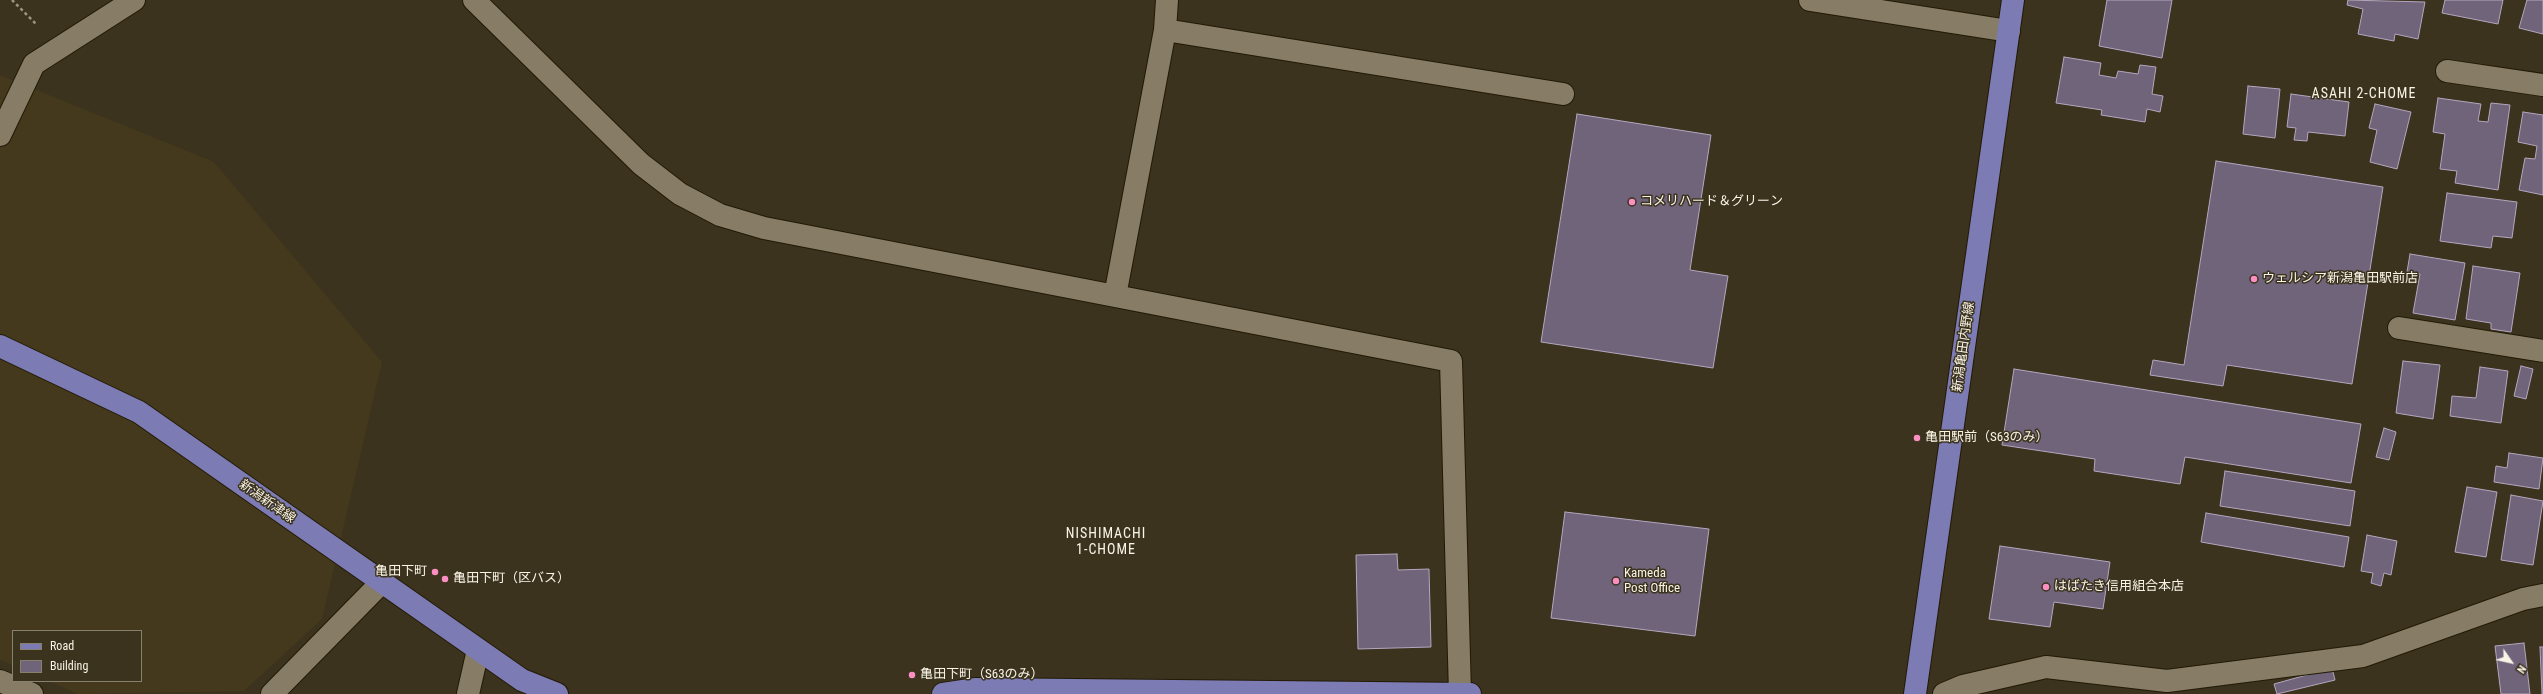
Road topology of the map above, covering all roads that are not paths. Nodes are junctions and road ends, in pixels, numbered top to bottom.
1 (134, 0) edge
2 (474, 0) edge
3 (1167, 0) edge
4 (1810, 0) edge
5 (2013, 0) edge
6 (1165, 30) junction
7 (2009, 31) junction
8 (2447, 71) dead end
9 (2543, 85) edge
10 (1563, 94) dead end
11 (0, 135) edge
12 (1115, 296) junction
13 (2399, 328) dead end
14 (0, 346) edge
15 (2543, 351) edge
16 (381, 583) junction
17 (2543, 595) edge
18 (478, 650) junction
19 (0, 681) edge
20 (520, 687) edge
21 (32, 694) edge
22 (272, 694) edge
23 (468, 694) edge
24 (557, 694) edge
25 (943, 694) edge
26 (1460, 694) edge
27 (1470, 694) edge
28 (1915, 694) edge
29 (1944, 694) edge

1 - 11 street
2 - 12 street
3 - 6 street
4 - 7 street
5 - 7 main road, 新潟亀田内野線
6 - 10 street
6 - 12 street
7 - 28 main road, 新潟亀田内野線
8 - 9 street
12 - 26 street
13 - 15 street
14 - 16 main road, 新潟新津線
16 - 18 main road, 新潟新津線
16 - 22 street
17 - 29 street
18 - 20 main road, 新潟新津線
18 - 23 street
19 - 21 street
20 - 24 main road, 新潟新津線
25 - 26 main road
26 - 27 main road

